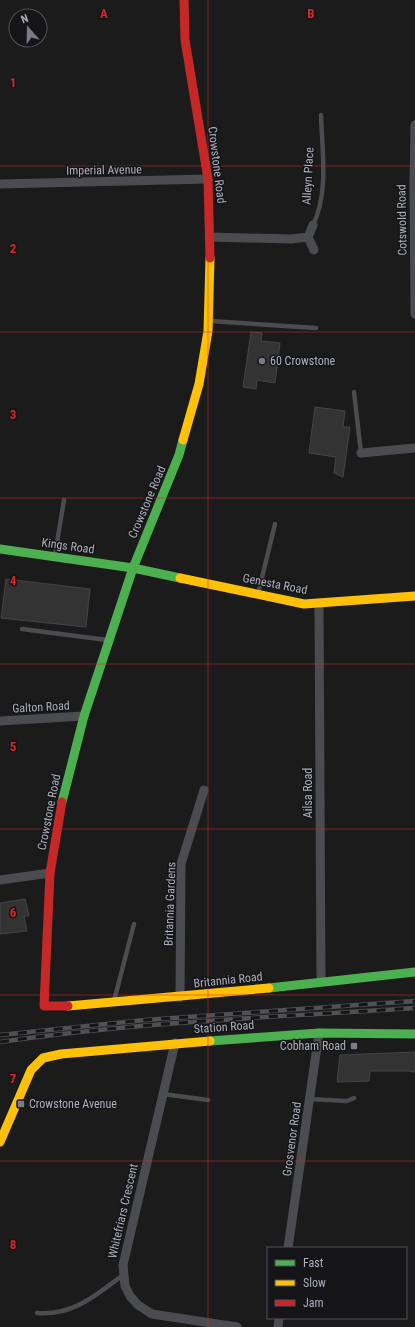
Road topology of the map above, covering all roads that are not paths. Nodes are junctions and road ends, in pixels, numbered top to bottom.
1 (184, 0) edge
2 (321, 115) dead end
3 (415, 125) edge
4 (208, 179) junction
5 (0, 184) edge
6 (313, 225) joint
7 (210, 237) junction
8 (308, 237) junction
9 (314, 250) dead end
10 (415, 314) edge
11 (208, 321) junction
12 (316, 328) dead end
13 (354, 392) dead end
14 (415, 448) edge
15 (361, 452) joint
16 (64, 500) dead end
17 (275, 524) dead end
18 (0, 549) edge
19 (55, 556) junction
20 (133, 568) junction
21 (258, 594) junction
22 (415, 596) edge
23 (319, 603) junction
24 (22, 629) dead end
25 (109, 641) junction
26 (84, 716) junction
27 (0, 721) edge
28 (204, 790) dead end
29 (50, 873) junction
30 (0, 880) edge
31 (134, 924) dead end
32 (415, 972) edge
33 (321, 982) junction
34 (180, 997) junction
35 (114, 1001) junction
36 (44, 1006) joint
37 (319, 1033) junction
38 (415, 1034) edge
39 (175, 1042) junction
40 (163, 1094) junction
41 (354, 1098) dead end
42 (309, 1099) junction
43 (208, 1100) dead end
44 (0, 1142) edge
45 (288, 1247) edge
46 (123, 1275) junction
47 (37, 1313) dead end
48 (237, 1327) edge

1 - 4 street, Crowstone Road
2 - 6 lane, Alleyn Place
3 - 10 street, Cotswold Road
4 - 5 street, Imperial Avenue
4 - 7 street, Crowstone Road
6 - 8 street, Alleyn Place
7 - 8 street
7 - 11 street, Crowstone Road
8 - 9 street
11 - 12 lane
11 - 20 street, Crowstone Road
13 - 15 lane
14 - 15 street
16 - 19 lane
17 - 21 lane
18 - 19 street, Kings Road
19 - 20 street, Kings Road
20 - 21 street, Genesta Road
20 - 25 street, Crowstone Road
21 - 23 street, Genesta Road
22 - 23 street, Genesta Road
23 - 33 street, Ailsa Road
24 - 25 lane
25 - 26 street, Crowstone Road
26 - 27 street, Galton Road
26 - 29 street, Crowstone Road
28 - 34 street, Britannia Gardens
29 - 30 street
29 - 36 street, Crowstone Road
31 - 35 lane
32 - 33 street, Britannia Road
33 - 34 street, Britannia Road
34 - 35 street, Britannia Road
35 - 36 street, Britannia Road
37 - 38 street, Station Road
37 - 39 street, Station Road
37 - 42 street, Grosvenor Road
39 - 40 street, Whitefriars Crescent
39 - 44 street, Station Road
40 - 43 lane
40 - 46 street, Whitefriars Crescent
41 - 42 lane
42 - 45 street, Grosvenor Road
46 - 47 lane
46 - 48 street, Whitefriars Crescent

